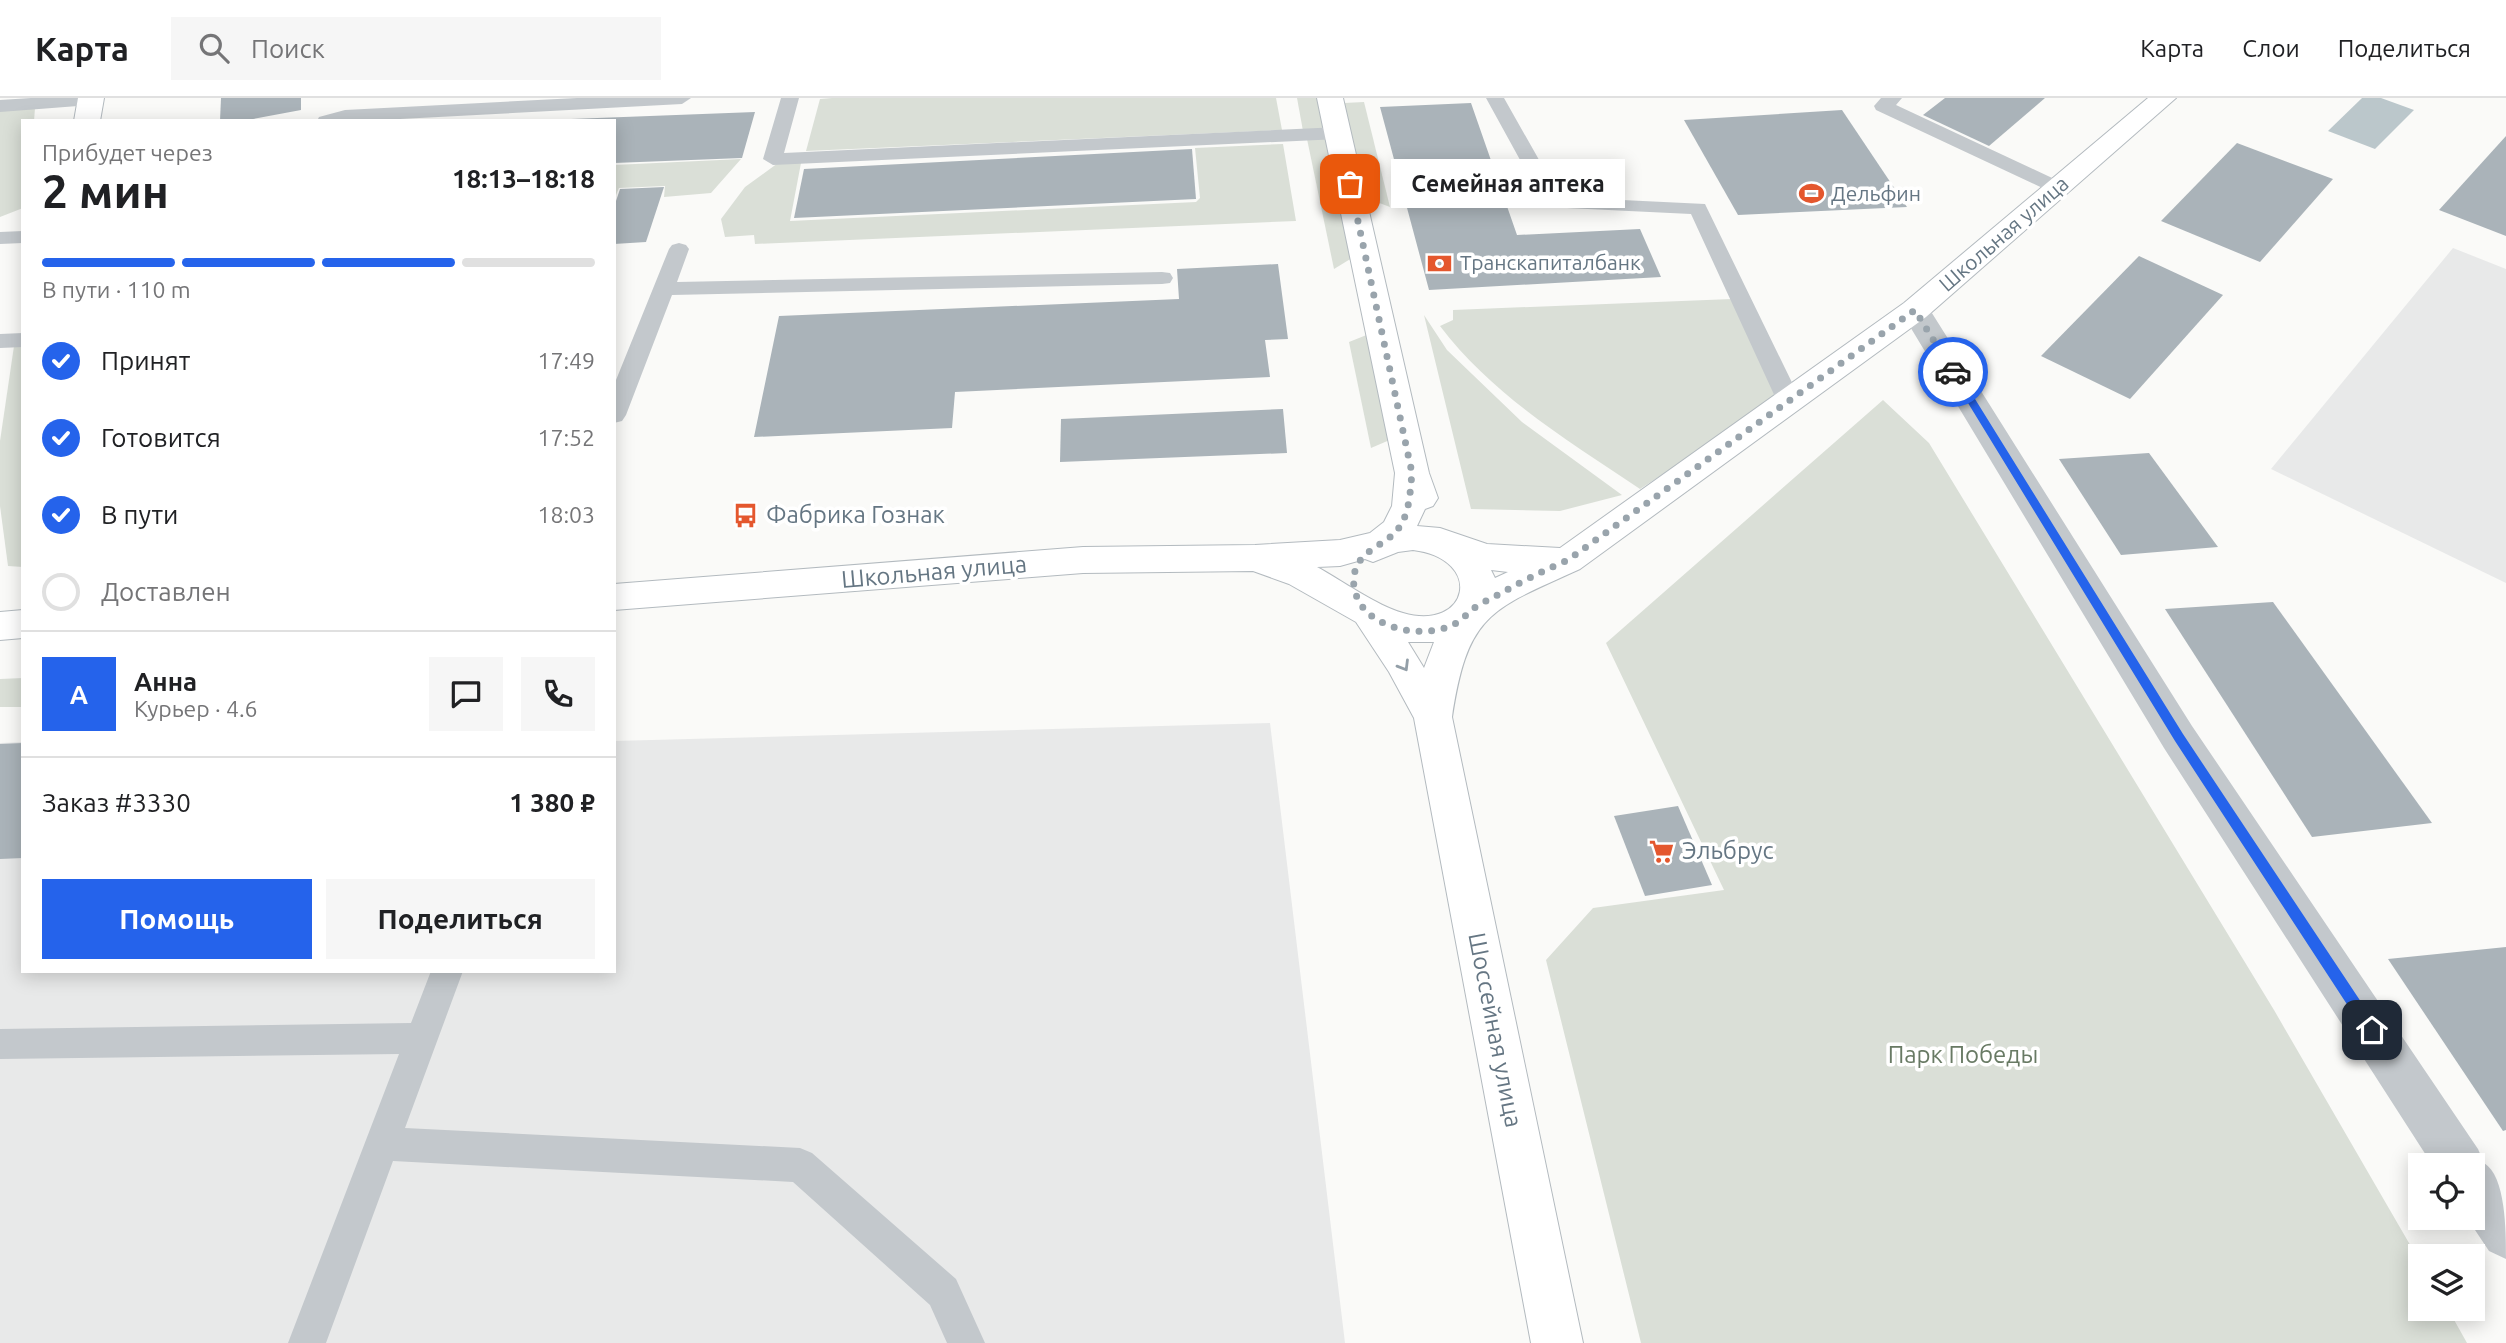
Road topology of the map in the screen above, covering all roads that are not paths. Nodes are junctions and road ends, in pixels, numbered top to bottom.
1 (91, 98) edge
2 (682, 98) edge
3 (790, 98) edge
4 (1330, 98) edge
5 (1495, 98) edge
6 (2163, 98) edge
7 (1882, 101) edge
8 (0, 106) edge
9 (330, 112) edge
10 (87, 119) edge
11 (1339, 133) junction
12 (2059, 188) junction
13 (21, 237) edge
14 (0, 238) edge
15 (679, 249) dead end
16 (1162, 278) dead end
17 (662, 289) junction
18 (1915, 310) junction
19 (21, 340) edge
20 (0, 341) edge
21 (1788, 401) junction
22 (616, 410) edge
23 (1412, 473) junction
24 (1440, 541) junction
25 (1381, 543) junction
26 (1255, 558) junction
27 (1568, 560) junction
28 (616, 597) edge
29 (1473, 609) junction
30 (1367, 612) junction
31 (21, 624) edge
32 (0, 626) edge
33 (1433, 717) junction
34 (446, 973) edge
35 (420, 1038) junction
36 (0, 1044) edge
37 (381, 1144) junction
38 (2486, 1196) edge
39 (307, 1343) edge
40 (967, 1343) edge
41 (1557, 1343) edge

1 - 8 lane
1 - 10 street
2 - 9 lane
3 - 11 lane
4 - 11 street
5 - 21 lane
6 - 12 street, Школьная улица
7 - 12 lane
11 - 23 street
12 - 18 street, Школьная улица
13 - 14 lane
15 - 17 lane
16 - 17 lane
17 - 22 lane
18 - 21 street, Школьная улица
18 - 38 street
19 - 20 lane
21 - 27 street, Школьная улица
23 - 24 street
23 - 25 street
24 - 25 street
24 - 27 street
24 - 29 street
25 - 26 street, Школьная улица
25 - 30 street
26 - 28 street, Школьная улица
26 - 30 street
27 - 29 street, Школьная улица
29 - 30 street
29 - 33 street
30 -> 33 street
31 - 32 street
33 - 41 street, Шоссейная улица
34 - 35 lane
35 - 36 lane
35 - 37 lane
37 - 39 lane
37 - 40 lane

